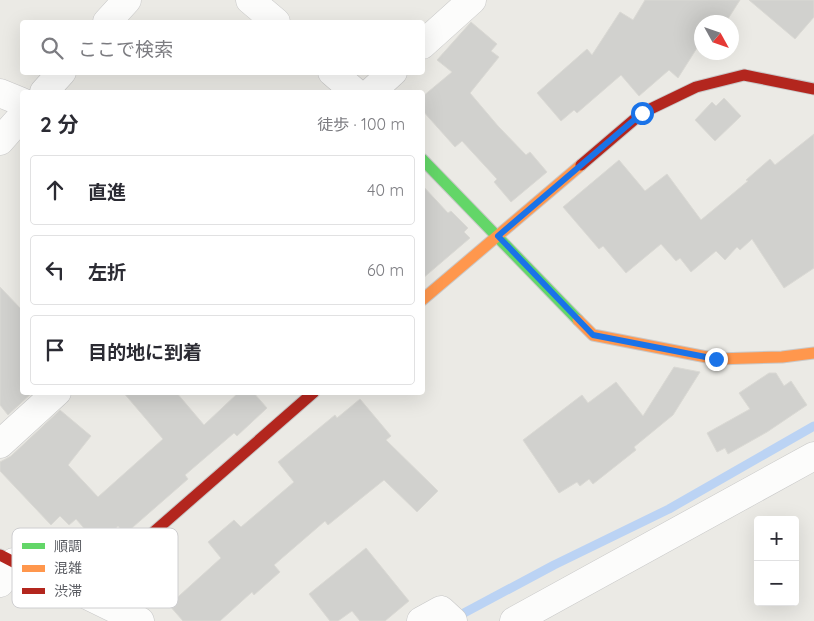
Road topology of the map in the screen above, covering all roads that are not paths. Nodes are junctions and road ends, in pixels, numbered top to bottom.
1 (127, 0) edge
2 (250, 0) edge
3 (472, 0) edge
4 (109, 20) edge
5 (274, 20) edge
6 (425, 42) edge
7 (59, 75) edge
8 (335, 75) edge
9 (390, 75) edge
10 (814, 89) edge
11 (46, 90) edge
12 (353, 90) edge
13 (373, 90) edge
14 (0, 93) edge
15 (20, 101) edge
16 (20, 118) edge
17 (0, 141) edge
18 (425, 162) edge
19 (498, 236) junction
20 (425, 297) edge
21 (814, 352) edge
22 (54, 395) edge
23 (311, 395) edge
24 (0, 444) edge
25 (814, 456) edge
26 (158, 528) edge
27 (113, 608) edge
28 (452, 620) edge
29 (140, 621) edge
30 (421, 621) edge
31 (514, 621) edge

1 - 4 street
2 - 5 street
3 - 6 street
7 - 11 street
8 - 12 street
9 - 13 street
10 - 19 street
14 - 15 street
16 - 17 street
18 - 19 street
19 - 20 street
19 - 21 street
22 - 24 street
23 - 26 street
25 - 31 street
27 - 29 street
28 - 30 street

